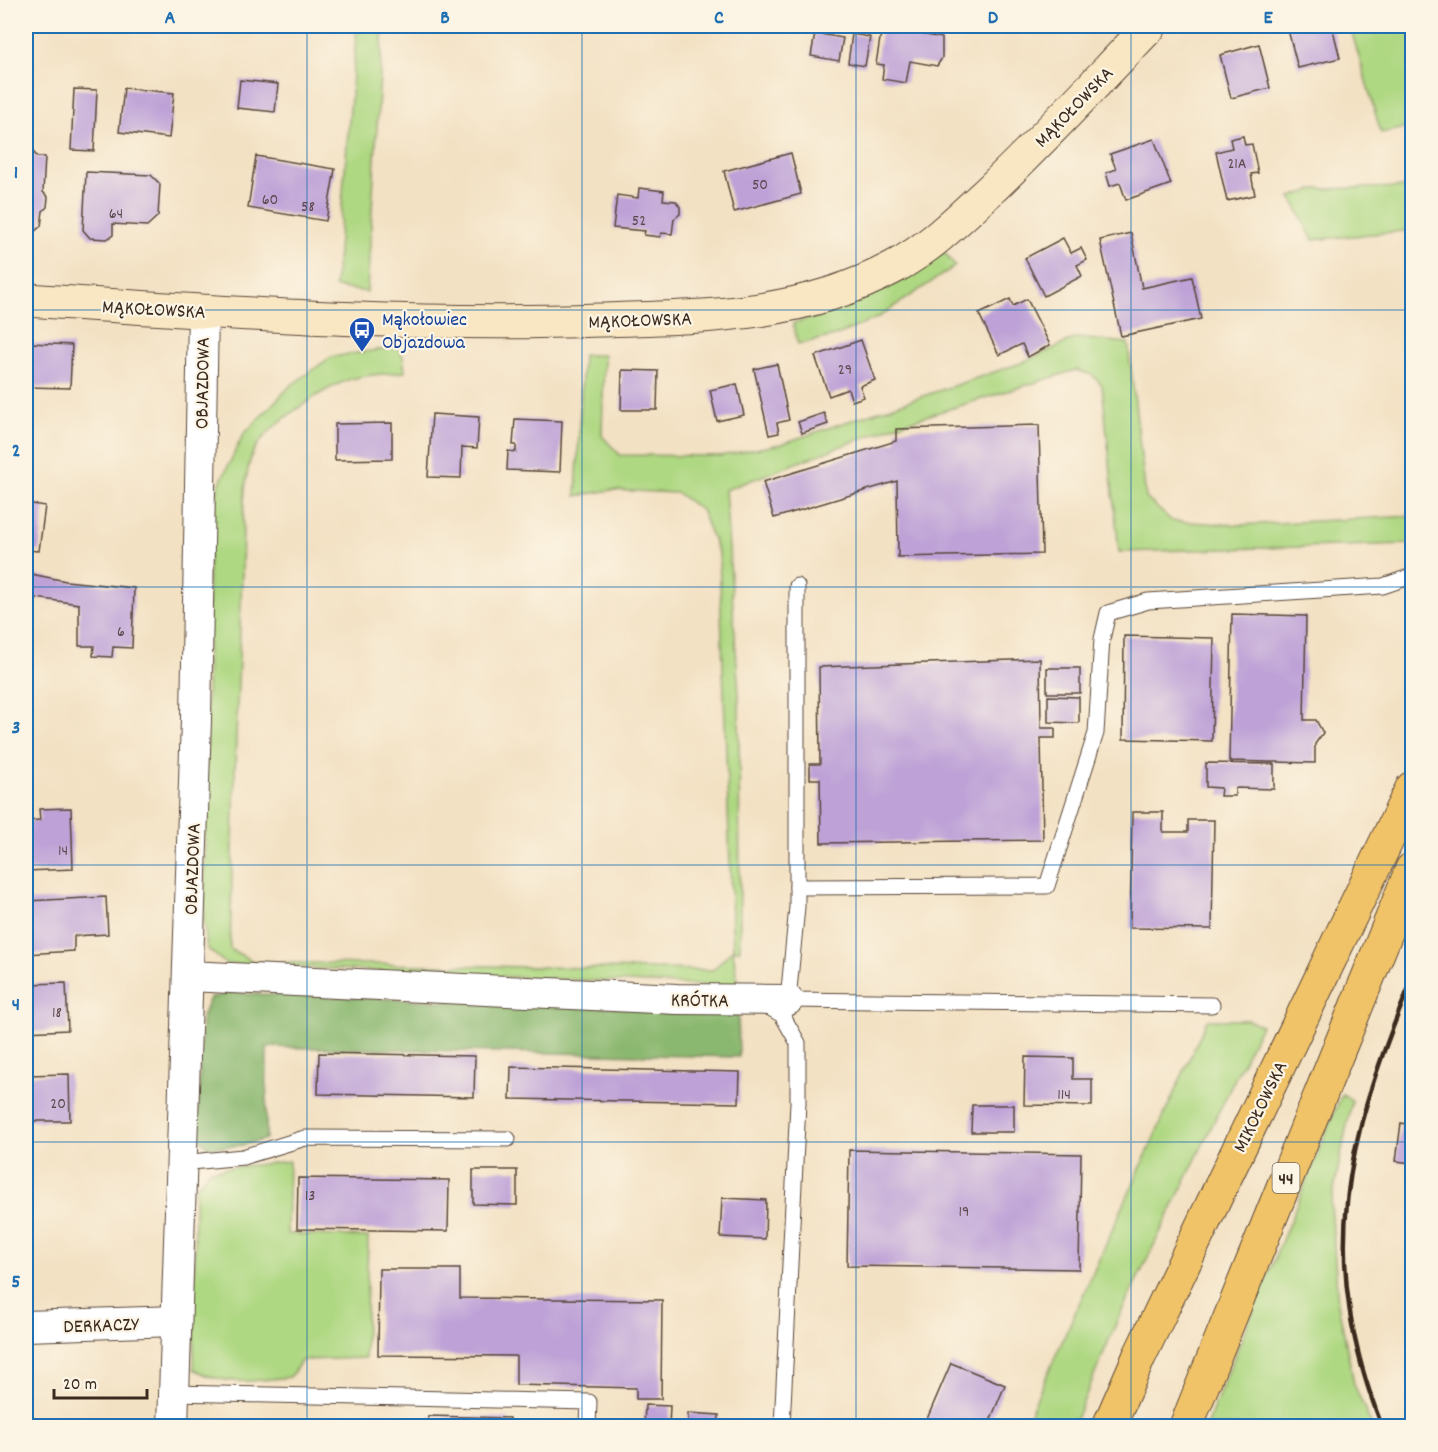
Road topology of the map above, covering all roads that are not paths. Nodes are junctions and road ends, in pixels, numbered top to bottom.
1 (1150, 26) edge
2 (26, 300) edge
3 (202, 311) junction
4 (1413, 576) edge
5 (797, 586) dead end
6 (1413, 788) edge
7 (1413, 869) edge
8 (797, 887) junction
9 (188, 976) junction
10 (757, 1000) junction
11 (788, 1000) junction
12 (1212, 1005) dead end
13 (508, 1139) dead end
14 (181, 1163) junction
15 (176, 1321) junction
16 (26, 1326) edge
17 (174, 1393) junction
18 (173, 1426) edge
19 (588, 1426) edge
20 (782, 1426) edge
21 (1110, 1426) edge
22 (1186, 1426) edge

1 - 3 street, MĄKOŁOWSKA
2 - 3 street, MĄKOŁOWSKA
3 - 9 street, OBJAZDOWA
4 - 8 lane
5 - 8 lane
6 - 21 main road, MIKOŁOWSKA
7 - 22 main road, 44
8 - 11 lane
9 - 10 street, KRÓTKA
9 - 14 street, OBJAZDOWA
10 - 11 street, KRÓTKA
10 - 20 lane
11 - 12 lane, KRÓTKA
13 - 14 lane
14 - 15 street, OBJAZDOWA
15 - 16 street, DERKACZY
15 - 17 street, OBJAZDOWA
17 - 18 street, OBJAZDOWA
17 - 19 lane

